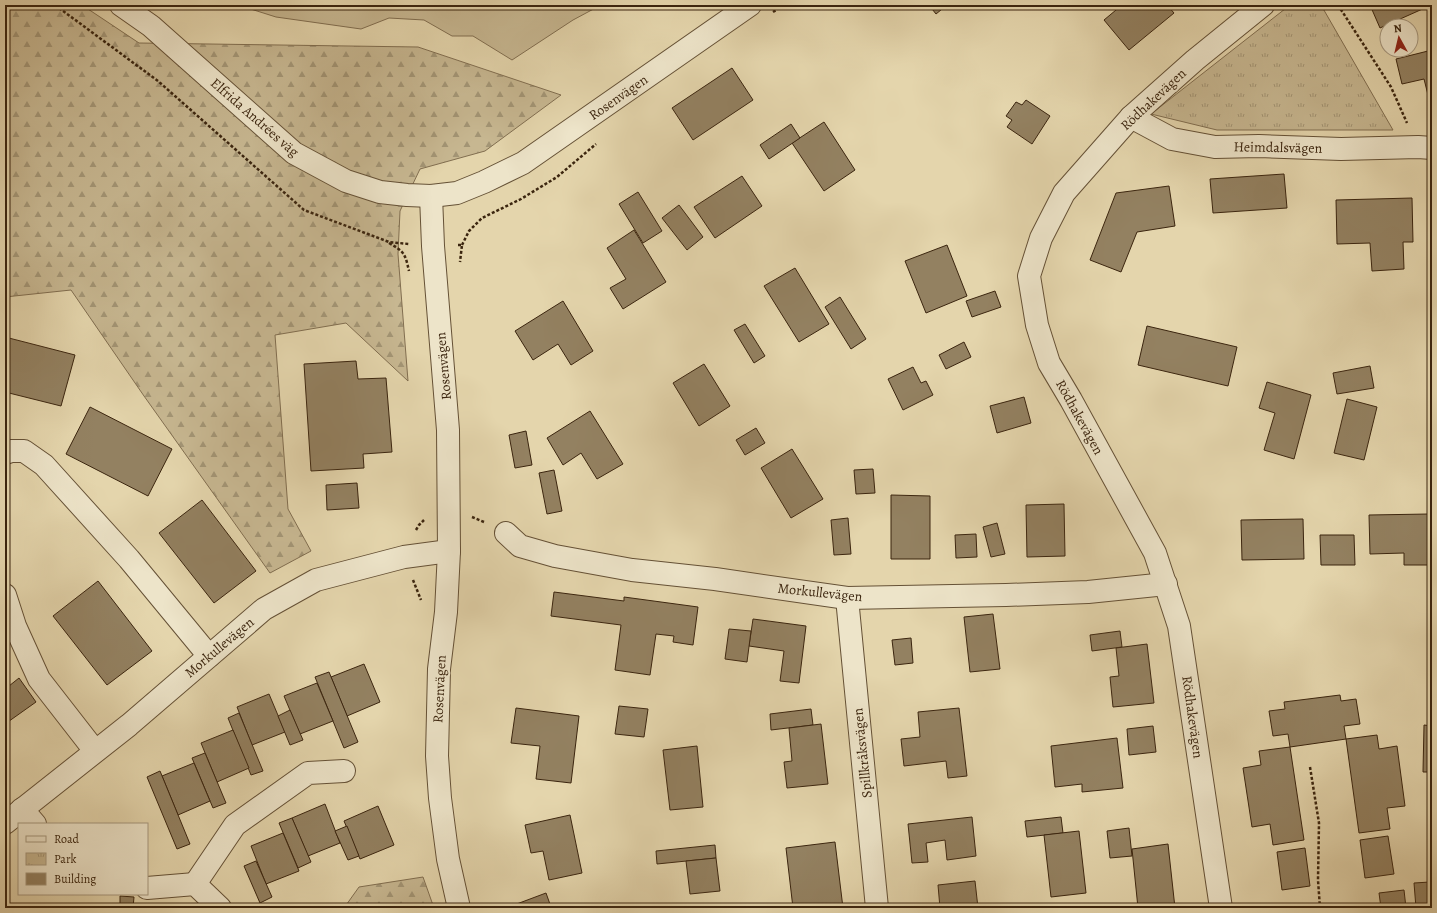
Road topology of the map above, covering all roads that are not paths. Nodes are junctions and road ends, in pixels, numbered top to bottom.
1 (121, 5) edge
2 (750, 5) edge
3 (1263, 5) edge
4 (1131, 117) junction
5 (1425, 148) edge
6 (431, 196) junction
7 (5, 454) edge
8 (506, 533) road end
9 (449, 551) junction
10 (1166, 584) junction
11 (5, 595) edge
12 (847, 598) junction
13 (209, 656) junction
14 (95, 751) junction
15 (344, 771) dead end
16 (28, 816) edge
17 (5, 823) edge
18 (195, 884) junction
19 (148, 888) edge
20 (220, 908) edge
21 (459, 908) edge
22 (877, 908) edge
23 (1221, 908) edge

1 - 6 street, Elfrida Andrées väg
2 - 6 street, Rosenvägen
3 - 4 street, Rödhakevägen
4 - 5 street, Heimdalsvägen
4 - 10 street, Rödhakevägen
6 - 9 street, Rosenvägen
7 - 13 street
8 - 12 street, Morkullevägen
9 - 13 street, Morkullevägen
9 - 21 street, Rosenvägen
10 - 12 street, Morkullevägen
10 - 23 street, Rödhakevägen
11 - 14 street
12 - 22 street, Spillkråksvägen
13 - 14 street, Morkullevägen
14 - 16 street, Morkullevägen
15 - 18 street
16 - 17 street, Morkullevägen
18 - 19 street
18 - 20 street

